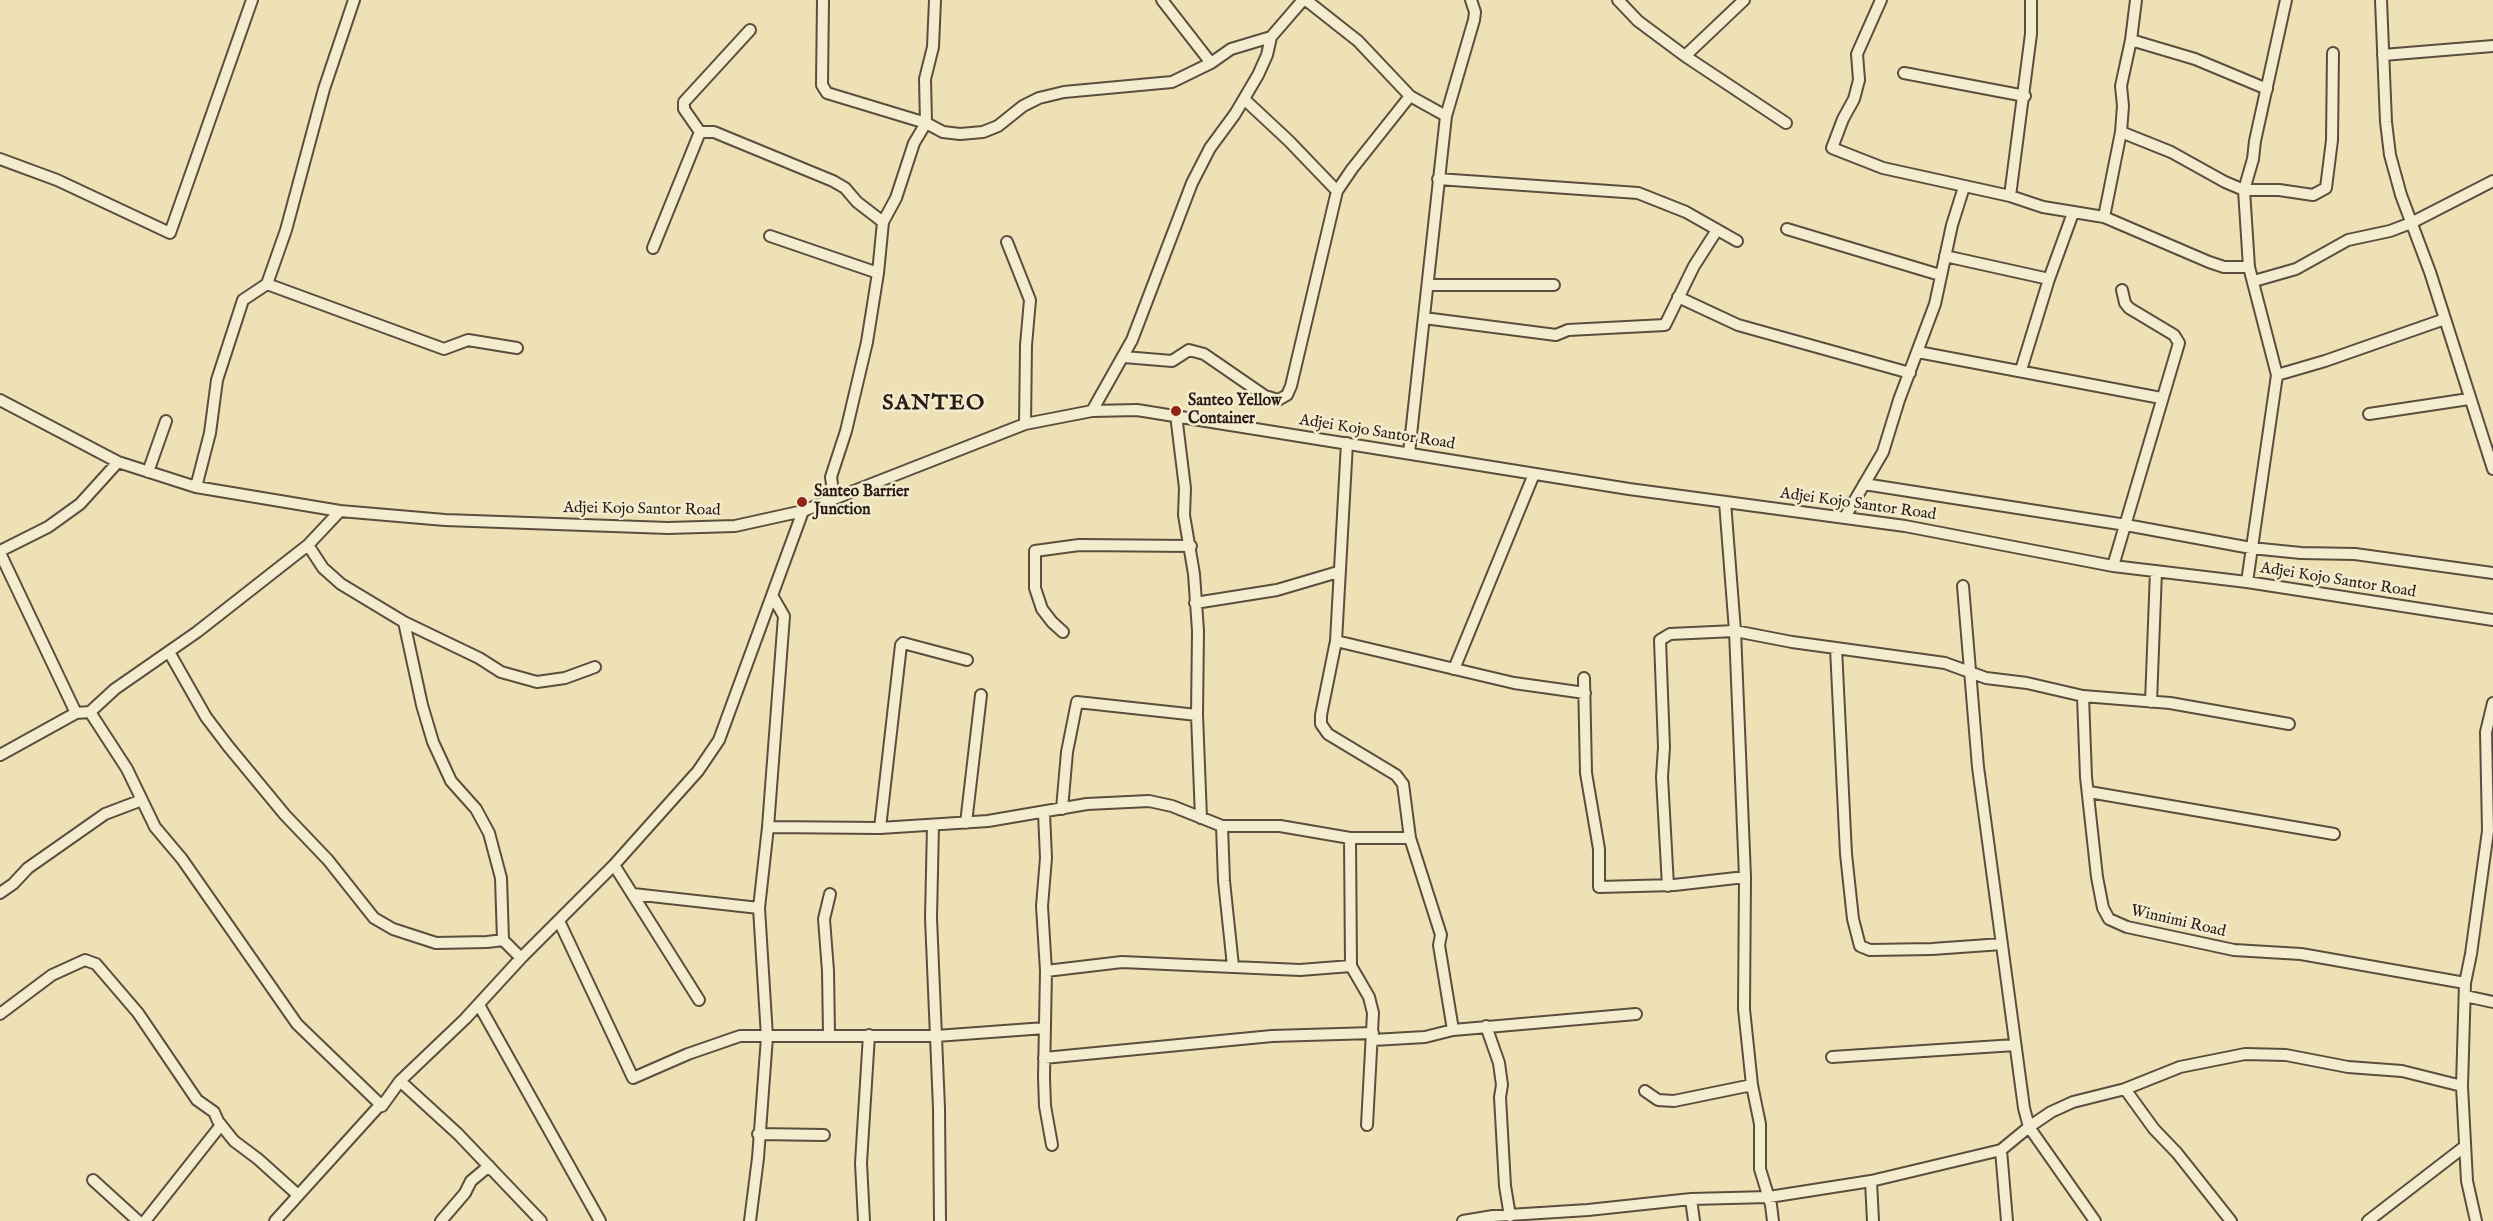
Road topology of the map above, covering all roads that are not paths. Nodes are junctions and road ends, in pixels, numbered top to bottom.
1 (252, 0) edge
2 (354, 0) edge
3 (823, 0) edge
4 (934, 0) edge
5 (1162, 0) edge
6 (1304, 0) edge
7 (1471, 0) edge
8 (1618, 0) edge
9 (1744, 0) edge
10 (1881, 0) edge
11 (2031, 0) edge
12 (2136, 0) edge
13 (2286, 0) edge
14 (2381, 0) edge
15 (750, 30) dead end
16 (1272, 37) junction
17 (2131, 40) junction
18 (2493, 46) edge
19 (2333, 53) dead end
20 (2383, 55) junction
21 (1685, 56) junction
22 (1211, 63) junction
23 (1904, 73) dead end
24 (2267, 89) junction
25 (1410, 96) junction
26 (2025, 96) junction
27 (1244, 99) junction
28 (1446, 116) junction
29 (926, 123) junction
30 (1786, 123) dead end
31 (700, 132) junction
32 (2121, 132) junction
33 (0, 159) edge
34 (1438, 179) junction
35 (2493, 181) edge
36 (1964, 187) junction
37 (2244, 190) junction
38 (1337, 191) junction
39 (2010, 196) junction
40 (2073, 213) junction
41 (2104, 217) junction
42 (883, 222) junction
43 (2411, 223) junction
44 (1787, 229) dead end
45 (1717, 230) junction
46 (770, 236) dead end
47 (1737, 241) dead end
48 (1007, 242) dead end
49 (652, 248) dead end
50 (1945, 256) junction
51 (2249, 267) junction
52 (878, 273) junction
53 (1940, 275) junction
54 (2049, 279) junction
55 (2254, 281) junction
56 (267, 284) junction
57 (1428, 285) junction
58 (1554, 285) dead end
59 (2122, 290) dead end
60 (1678, 297) junction
61 (1424, 318) junction
62 (2445, 319) junction
63 (517, 348) dead end
64 (1918, 352) junction
65 (1124, 357) junction
66 (2021, 370) junction
67 (1910, 373) junction
68 (2277, 375) junction
69 (2161, 398) junction
70 (2469, 399) junction
71 (0, 400) edge
72 (1092, 411) junction
73 (2368, 414) dead end
74 (1176, 415) junction
75 (165, 421) dead end
76 (1025, 424) junction
77 (1347, 444) junction
78 (1408, 453) junction
79 (118, 462) junction
80 (2493, 469) edge
81 (148, 472) junction
82 (1534, 474) junction
83 (1864, 484) junction
84 (196, 487) junction
85 (834, 499) junction
86 (1725, 501) junction
87 (340, 510) junction
88 (803, 511) junction
89 (1845, 517) junction
90 (2126, 525) junction
91 (308, 545) junction
92 (1191, 546) junction
93 (2251, 548) junction
94 (0, 552) edge
95 (2113, 566) junction
96 (2156, 571) junction
97 (1338, 572) junction
98 (2493, 573) edge
99 (2247, 582) junction
100 (1963, 586) dead end
101 (773, 597) junction
102 (1195, 603) junction
103 (2493, 620) edge
104 (404, 622) junction
105 (1735, 631) junction
106 (1063, 632) dead end
107 (1336, 641) junction
108 (1836, 648) junction
109 (169, 652) junction
110 (967, 660) dead end
111 (595, 667) dead end
112 (1454, 669) junction
113 (1969, 673) junction
114 (1584, 678) dead end
115 (1585, 693) junction
116 (981, 694) dead end
117 (2083, 696) junction
118 (2151, 702) junction
119 (2493, 703) edge
120 (90, 712) junction
121 (76, 713) junction
122 (1197, 715) junction
123 (2289, 724) dead end
124 (0, 755) edge
125 (2089, 792) junction
126 (142, 800) junction
127 (1062, 809) junction
128 (1044, 813) junction
129 (1201, 818) junction
130 (966, 823) junction
131 (933, 825) junction
132 (1222, 826) junction
133 (768, 827) junction
134 (880, 828) junction
135 (2491, 831) edge
136 (2334, 834) dead end
137 (1350, 838) junction
138 (1410, 838) junction
139 (615, 865) junction
140 (1745, 877) junction
141 (1668, 886) junction
142 (0, 893) edge
143 (633, 894) junction
144 (830, 894) dead end
145 (759, 908) junction
146 (559, 921) junction
147 (503, 940) junction
148 (2002, 944) junction
149 (521, 958) junction
150 (1233, 966) junction
151 (1351, 966) junction
152 (1046, 971) junction
153 (2465, 983) junction
154 (2465, 996) junction
155 (699, 1000) dead end
156 (2493, 1002) edge
157 (479, 1005) junction
158 (0, 1014) edge
159 (1636, 1014) dead end
160 (1486, 1026) junction
161 (1045, 1028) junction
162 (1453, 1030) junction
163 (829, 1034) junction
164 (869, 1035) junction
165 (936, 1036) junction
166 (767, 1037) junction
167 (1373, 1037) junction
168 (2015, 1045) junction
169 (1832, 1057) dead end
170 (1044, 1058) junction
171 (400, 1081) junction
172 (1752, 1085) junction
173 (2462, 1086) junction
174 (2125, 1089) junction
175 (1645, 1091) dead end
176 (382, 1106) junction
177 (221, 1125) junction
178 (1367, 1125) dead end
179 (2029, 1127) junction
180 (758, 1134) junction
181 (824, 1135) dead end
182 (1052, 1144) dead end
183 (2464, 1147) junction
184 (2001, 1150) junction
185 (489, 1166) junction
186 (93, 1180) dead end
187 (1870, 1181) junction
188 (298, 1196) junction
189 (1769, 1197) junction
190 (1691, 1199) junction
191 (1588, 1215) edge
192 (1510, 1216) junction
193 (1493, 1219) edge
194 (537, 1220) edge
195 (138, 1221) edge
196 (145, 1221) edge
197 (275, 1221) edge
198 (441, 1221) edge
199 (600, 1221) edge
200 (750, 1221) edge
201 (864, 1221) edge
202 (940, 1221) edge
203 (1463, 1221) edge
204 (1694, 1221) edge
205 (1773, 1221) edge
206 (1873, 1221) edge
207 (2007, 1221) edge
208 (2095, 1221) edge
209 (2231, 1221) edge
210 (2368, 1221) edge
211 (2476, 1221) edge

1 - 33 street
2 - 56 street
3 - 29 street
4 - 29 street
5 - 22 street
6 - 16 street
6 - 25 street
7 - 28 street
8 - 21 street
9 - 21 street
10 - 36 street
11 - 26 street
12 - 17 street
13 - 24 street
14 - 20 street
15 - 31 street
16 - 22 street
16 - 27 street
17 - 24 street
17 - 32 street
18 - 20 street
19 - 37 street
20 - 43 street
21 - 30 street
22 - 29 street
23 - 26 street
24 - 37 street
25 - 28 street
25 - 38 street
26 - 39 street
27 - 38 street
27 - 65 street
28 - 34 street
29 - 42 street
31 - 42 street
31 - 49 street
32 - 37 street
32 - 41 street
34 - 45 street
34 - 57 street
35 - 43 street
36 - 39 street
36 - 50 street
37 - 51 street
38 - 65 street
39 - 40 street
40 - 41 street
40 - 54 street
41 - 51 street
42 - 52 street
43 - 55 street
43 - 62 street
44 - 53 street
45 - 47 street
45 - 60 street
46 - 52 street
48 - 76 street
50 - 53 street
50 - 54 street
51 - 55 street
52 - 85 street
53 - 64 street
54 - 66 street
55 - 68 street
56 - 63 street
56 - 84 street
57 - 58 street
57 - 61 street
59 - 69 street
60 - 61 street
60 - 67 street
61 - 78 street
62 - 68 street
62 - 70 street
64 - 66 street
64 - 67 street
65 - 72 street
66 - 69 street
67 - 83 street
68 - 93 street
69 - 90 street
70 - 73 street
70 - 80 street
71 - 79 street, Adjei Kojo Santor Road
72 - 74 street, Adjei Kojo Santor Road
72 - 76 street, Adjei Kojo Santor Road
74 - 77 street, Adjei Kojo Santor Road
74 - 92 street
75 - 81 street
76 - 85 street, Adjei Kojo Santor Road
77 - 78 street, Adjei Kojo Santor Road
77 - 97 street
78 - 82 street, Adjei Kojo Santor Road
79 - 81 street, Adjei Kojo Santor Road
79 - 94 street
81 - 84 street, Adjei Kojo Santor Road
82 - 86 street, Adjei Kojo Santor Road
82 - 112 street
83 - 89 street
83 - 90 street
84 - 87 street, Adjei Kojo Santor Road
85 - 88 street, Adjei Kojo Santor Road
86 - 89 street, Adjei Kojo Santor Road
86 - 105 street
87 - 88 street, Adjei Kojo Santor Road
87 - 91 street
88 - 101 street
89 - 95 street, Adjei Kojo Santor Road
90 - 93 street
90 - 95 street
91 - 104 street
91 - 109 street
92 - 102 street
92 - 106 street
93 - 98 street
93 - 99 street
94 - 121 street
95 - 96 street, Adjei Kojo Santor Road
96 - 99 street, Adjei Kojo Santor Road
96 - 118 street
97 - 102 street
97 - 107 street
99 - 103 street, Adjei Kojo Santor Road
100 - 113 street
101 - 133 street
101 - 139 street
102 - 122 street
104 - 111 street
104 - 147 street
105 - 108 street
105 - 140 street
105 - 141 street
107 - 112 street
107 - 138 street
108 - 113 street
108 - 148 street
109 - 120 street
109 - 147 street
110 - 134 street
112 - 115 street
113 - 117 street
113 - 148 street
114 - 115 street
115 - 141 street
116 - 130 street
117 - 118 street
117 - 125 street, Winnimi Road
118 - 123 street
119 - 135 street
120 - 121 street
120 - 126 street
121 - 124 street
122 - 127 street
122 - 129 street
125 - 136 street
125 - 153 street, Winnimi Road
126 - 142 street
126 - 176 street
127 - 128 street
127 - 129 street
128 - 130 street
128 - 152 street
129 - 132 street
130 - 131 street
131 - 134 street
131 - 165 street
132 - 137 street
132 - 150 street
133 - 134 street
133 - 145 street
135 - 153 street
137 - 138 street
137 - 151 street
138 - 162 street
139 - 143 street
139 - 146 street
140 - 141 street
140 - 172 street
143 - 145 street
143 - 155 street
144 - 163 street
145 - 166 street
146 - 149 street
146 - 166 street
147 - 149 street
148 - 168 street
149 - 157 street
150 - 151 street
150 - 152 street
151 - 167 street
152 - 161 street
153 - 154 street
154 - 156 street
154 - 173 street
157 - 171 street
157 - 199 street
158 - 177 street
159 - 160 street
160 - 162 street
160 - 192 street
161 - 165 street
161 - 170 street
162 - 167 street
163 - 164 street
163 - 166 street
164 - 165 street
164 - 201 street
165 - 202 street
166 - 180 street
167 - 170 street
167 - 178 street
168 - 169 street
168 - 179 street
170 - 182 street
171 - 176 street
171 - 185 street
172 - 175 street
172 - 189 street
173 - 174 street
173 - 183 street
174 - 179 street
174 - 209 street
176 - 188 street
177 - 188 street
177 - 196 street
179 - 184 street
179 - 208 street
180 - 181 street
180 - 200 street
183 - 210 street
183 - 211 street
184 - 187 street
184 - 207 street
185 - 194 street
185 - 198 street
186 - 195 street
187 - 189 street
187 - 206 street
188 - 197 street
189 - 190 street
189 - 205 street
190 - 191 street
190 - 204 street
191 - 192 street
192 - 193 street
193 - 203 street

